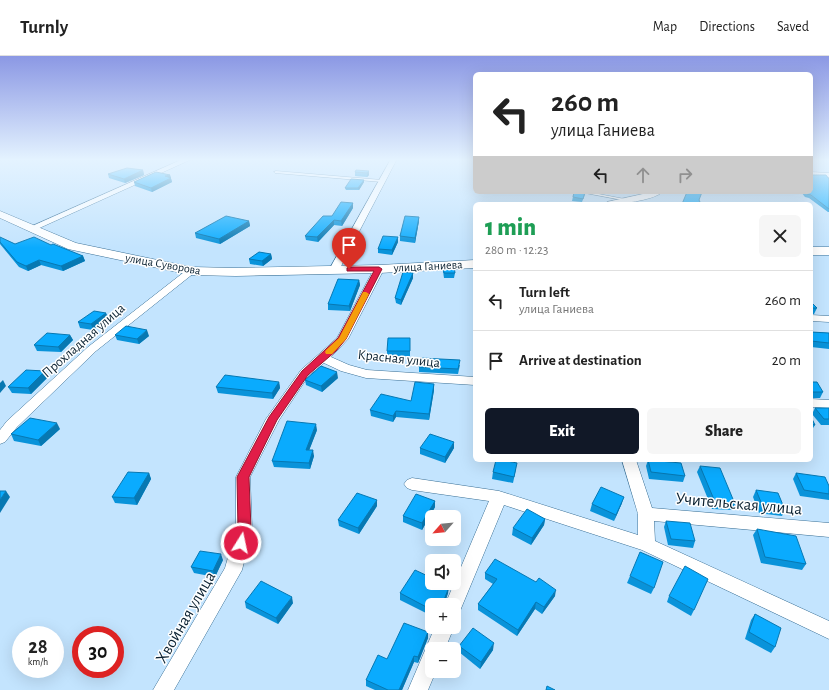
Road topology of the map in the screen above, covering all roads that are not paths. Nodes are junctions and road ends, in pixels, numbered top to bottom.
1 (122, 189) edge
2 (377, 189) edge
3 (594, 194) edge
4 (652, 194) edge
5 (629, 200) junction
6 (620, 202) edge
7 (0, 214) edge
8 (32, 228) junction
9 (813, 251) edge
10 (829, 251) edge
11 (473, 264) edge
12 (379, 269) junction
13 (334, 270) junction
14 (191, 271) junction
15 (813, 318) edge
16 (829, 319) edge
17 (322, 357) junction
18 (473, 381) edge
19 (813, 403) edge
20 (829, 404) edge
21 (0, 438) edge
22 (630, 462) edge
23 (412, 484) dead end
24 (499, 497) junction
25 (646, 514) junction
26 (829, 530) edge
27 (647, 545) junction
28 (457, 598) edge
29 (829, 630) edge
30 (425, 674) edge
31 (163, 690) edge
32 (418, 690) edge

1 - 8 street
2 - 13 street
3 - 5 lane
4 - 5 street
5 - 6 street
7 - 8 main road, улица Суворова
8 - 14 main road, улица Суворова
9 - 10 main road
11 - 12 main road, улица Ганиева
12 - 13 main road, улица Ганиева
12 - 17 street, Хвойная улица
13 - 14 main road, улица Суворова
14 - 21 street, Прохладная улица
15 - 16 street
17 - 18 street, Красная улица
17 - 31 street, Хвойная улица
19 - 20 street
22 - 25 street
23 - 24 street
24 - 27 street
24 - 28 street
25 - 26 street, Учительская улица
25 - 27 street
27 - 29 street
30 - 32 street

